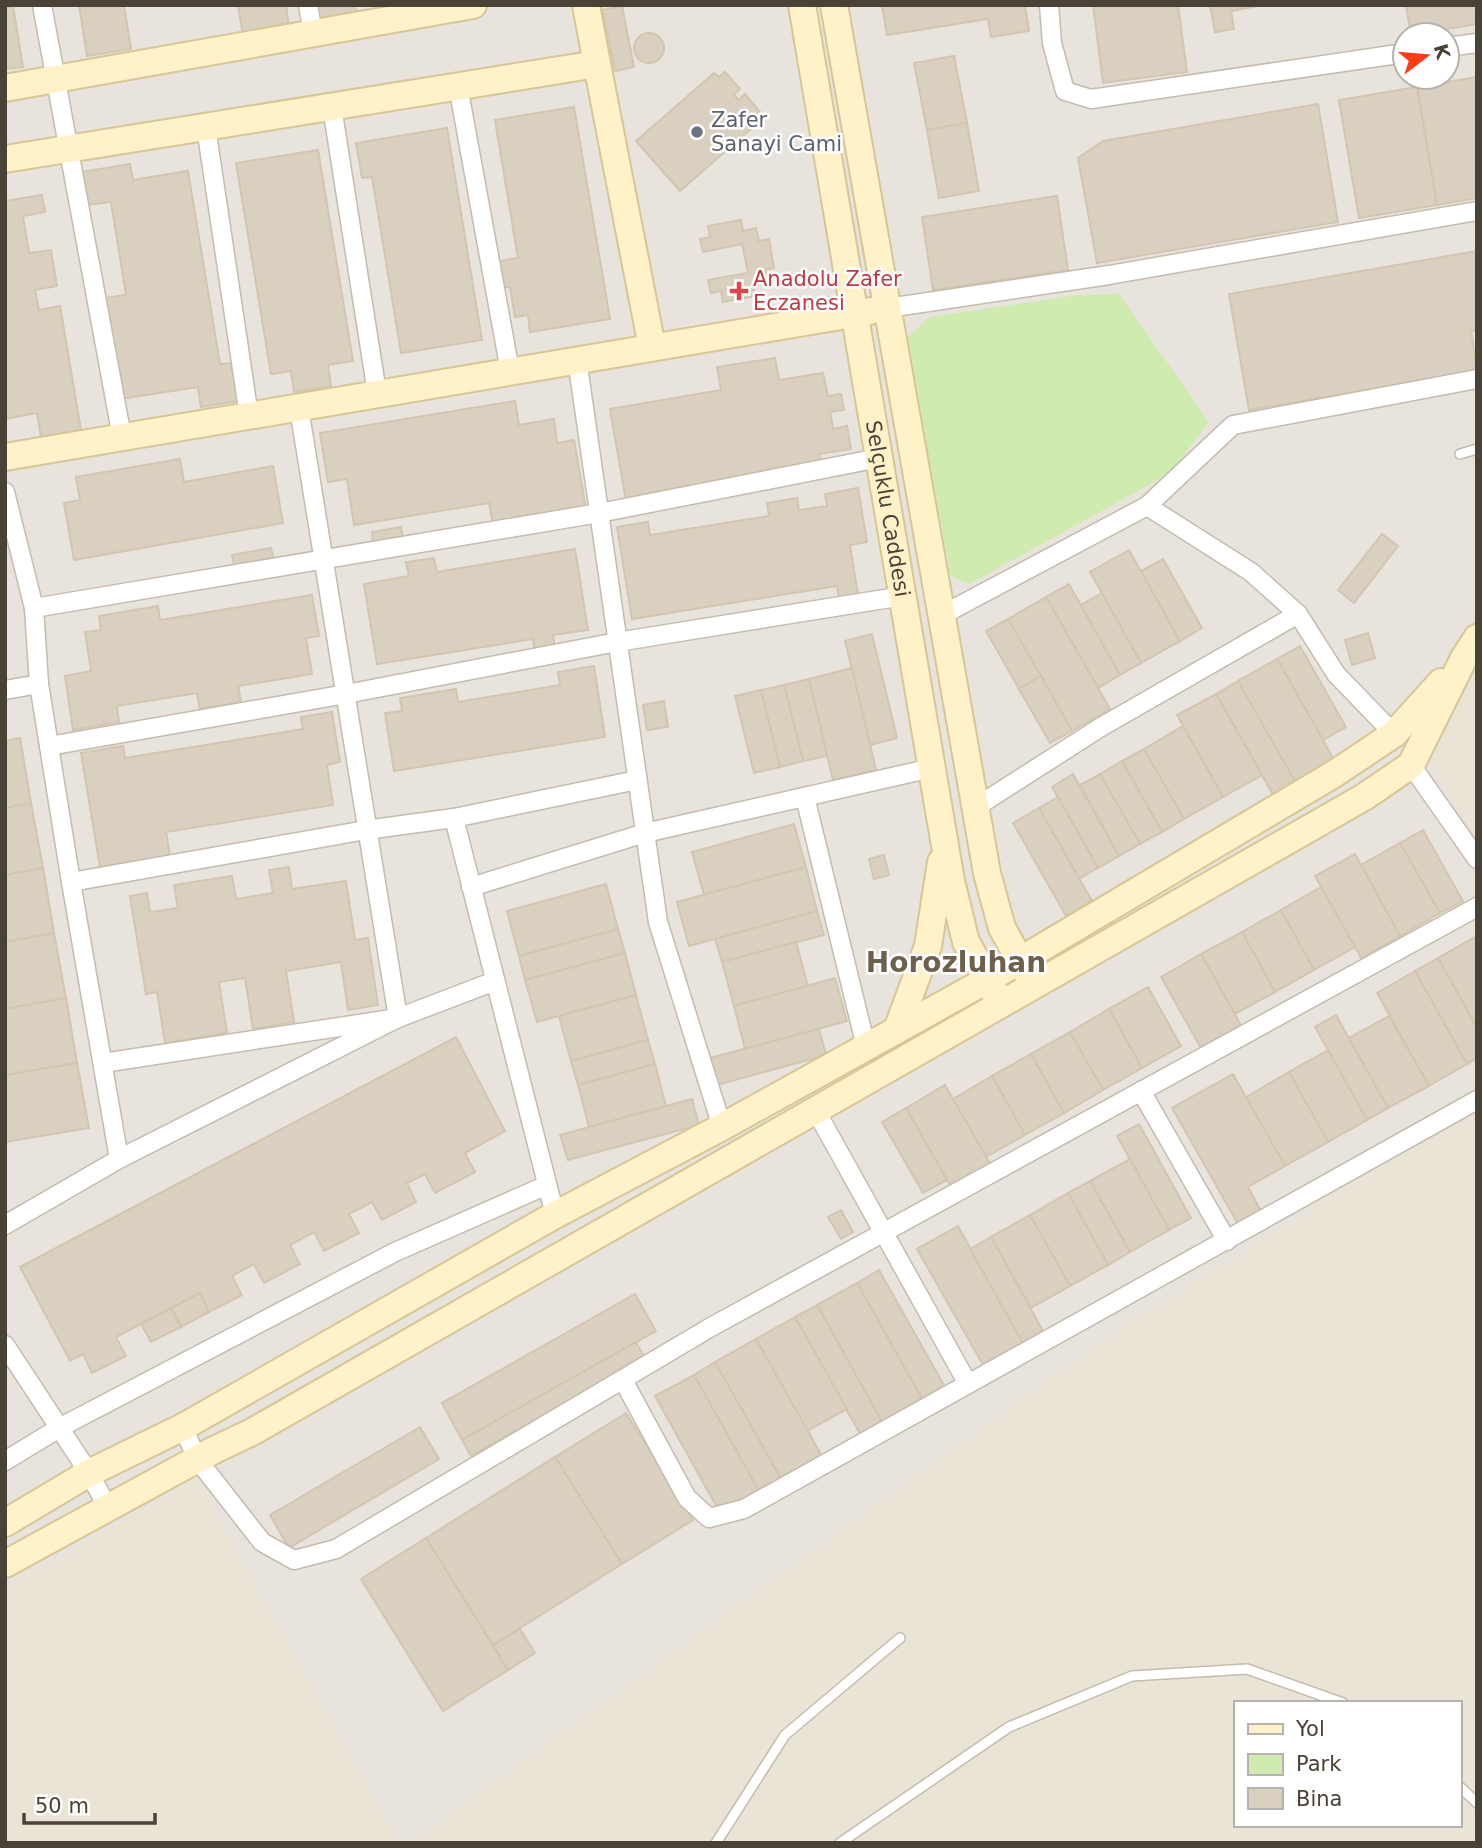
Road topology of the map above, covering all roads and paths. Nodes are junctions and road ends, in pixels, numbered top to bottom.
1 (42, 5) edge
2 (308, 5) edge
3 (472, 5) edge
4 (586, 5) edge
5 (802, 5) edge
6 (834, 5) edge
7 (1049, 5) edge
8 (313, 33) junction
9 (1391, 55) edge
10 (597, 64) junction
11 (56, 79) junction
12 (458, 86) junction
13 (5, 88) edge
14 (332, 107) junction
15 (205, 127) junction
16 (69, 148) junction
17 (5, 159) edge
18 (1477, 211) edge
19 (888, 308) junction
20 (854, 313) junction
21 (652, 347) junction
22 (577, 359) junction
23 (510, 371) junction
24 (1477, 379) edge
25 (377, 393) junction
26 (299, 408) junction
27 (249, 416) junction
28 (122, 436) junction
29 (1477, 449) edge
30 (1460, 454) dead end
31 (5, 457) edge
32 (879, 458) junction
33 (5, 492) edge
34 (1147, 506) junction
35 (599, 513) junction
36 (325, 559) junction
37 (903, 596) junction
38 (34, 608) junction
39 (1298, 614) junction
40 (942, 615) junction
41 (617, 642) junction
42 (1470, 648) edge
43 (39, 684) junction
44 (5, 690) edge
45 (346, 694) junction
46 (1394, 734) junction
47 (49, 746) junction
48 (1411, 765) junction
49 (932, 768) junction
50 (637, 780) junction
51 (805, 797) junction
52 (976, 807) junction
53 (454, 818) junction
54 (366, 830) junction
55 (645, 833) junction
56 (944, 839) junction
57 (1477, 859) edge
58 (71, 882) junction
59 (471, 887) junction
60 (1477, 907) edge
61 (1019, 961) junction
62 (987, 980) junction
63 (495, 981) junction
64 (1034, 986) junction
65 (1002, 1004) junction
66 (398, 1017) junction
67 (897, 1030) junction
68 (866, 1047) junction
69 (103, 1063) junction
70 (1140, 1091) junction
71 (1477, 1100) edge
72 (816, 1111) junction
73 (722, 1127) junction
74 (119, 1159) junction
75 (547, 1185) junction
76 (555, 1215) junction
77 (5, 1225) edge
78 (883, 1233) junction
79 (1227, 1241) junction
80 (5, 1345) edge
81 (623, 1380) junction
82 (968, 1384) junction
83 (183, 1427) junction
84 (59, 1428) junction
85 (197, 1459) junction
86 (5, 1461) edge
87 (89, 1473) junction
88 (108, 1508) junction
89 (5, 1523) edge
90 (5, 1564) edge
91 (900, 1638) dead end
92 (1337, 1701) edge
93 (1461, 1788) edge
94 (1477, 1803) edge
95 (716, 1843) edge
96 (840, 1843) edge

1 - 11 street
2 - 8 street
3 - 8 street
4 - 10 street
5 - 20 street, Selçuklu Caddesi
6 - 19 street, Selçuklu Caddesi
7 - 9 street
8 - 11 street
10 - 12 street
10 - 21 street
11 - 13 street
11 - 16 street
12 - 14 street
12 - 23 street
14 - 15 street
14 - 25 street
15 - 16 street
15 - 27 street
16 - 17 street
16 - 28 street
18 - 19 street
19 - 20 street
19 - 40 street, Selçuklu Caddesi
20 - 21 street
20 - 32 street, Selçuklu Caddesi
21 - 22 street
22 - 23 street
22 - 35 street
23 - 25 street
24 - 34 street
25 - 26 street
26 - 27 street
26 - 36 street
27 - 28 street
28 - 31 street
29 - 30 lane
32 - 35 street
32 - 37 street, Selçuklu Caddesi
33 - 38 street
34 - 39 street
34 - 40 street
35 - 36 street
35 - 41 street
36 - 38 street
36 - 45 street
37 - 41 street
37 - 49 street, Selçuklu Caddesi
38 - 43 street
39 - 46 street
39 - 52 street
40 - 52 street, Selçuklu Caddesi
41 - 45 street
41 - 50 street
42 - 46 street
42 - 48 street
43 - 44 street
43 - 47 street
45 - 47 street
45 - 54 street
46 - 61 street
47 - 58 street
48 - 57 street
48 - 64 street
49 - 51 street
49 - 56 street, Selçuklu Caddesi
50 - 53 street
50 - 55 street
51 - 55 street
51 - 68 street
52 - 61 street, Selçuklu Caddesi
53 - 54 street
53 - 59 street
54 - 58 street
54 - 66 street
55 - 59 street
55 - 73 street
56 - 62 street, Selçuklu Caddesi
56 - 67 street
58 - 69 street
59 - 63 street
60 - 70 street
61 - 62 street
61 - 64 street, Selçuklu Caddesi
62 - 65 street, Selçuklu Caddesi
62 - 67 street
63 - 66 street
63 - 75 street
64 - 65 street
65 - 72 street
66 - 69 street
66 - 74 street
67 - 68 street
68 - 73 street
69 - 74 street
70 - 78 street
70 - 79 street
71 - 79 street
72 - 78 street
72 - 85 street
73 - 76 street
74 - 77 street
75 - 76 street
75 - 84 street
76 - 83 street
78 - 81 street
78 - 82 street
79 - 82 street
80 - 84 street
81 - 82 street
81 - 85 street
83 - 85 street
83 - 87 street
84 - 86 street
84 - 87 street
85 - 88 street
87 - 88 street
87 - 89 street
88 - 90 street
91 - 95 lane
92 - 96 lane
93 - 94 lane

